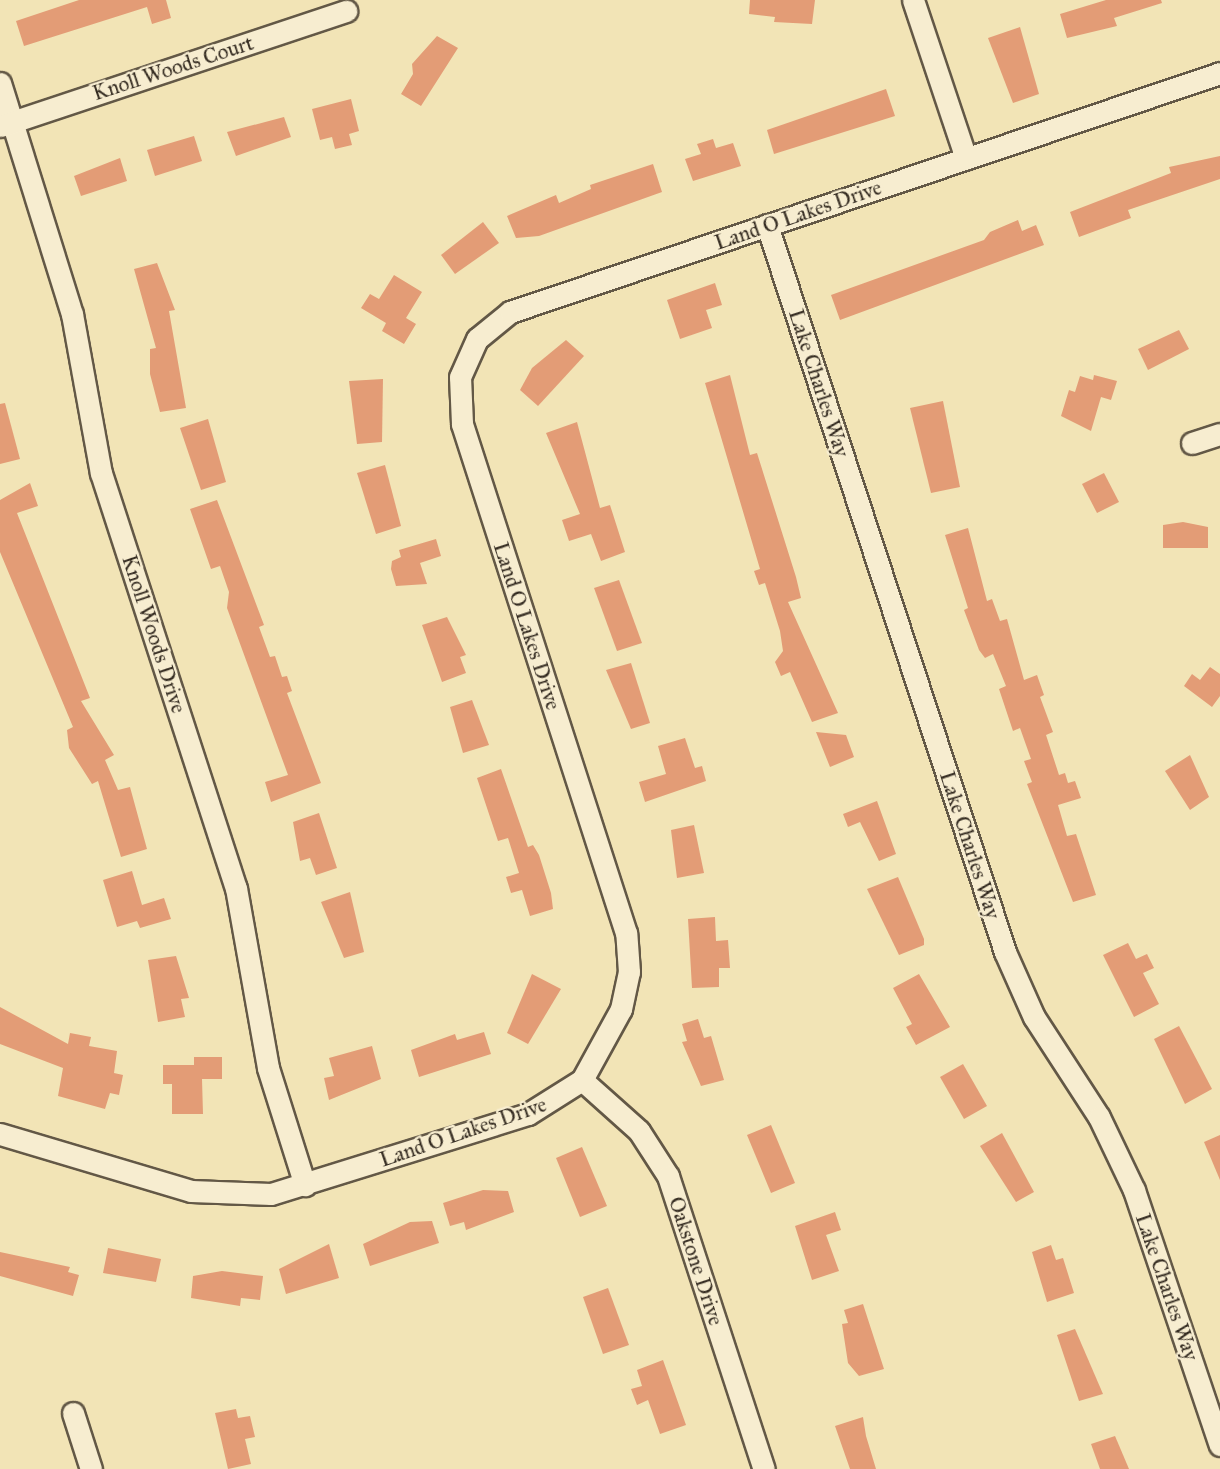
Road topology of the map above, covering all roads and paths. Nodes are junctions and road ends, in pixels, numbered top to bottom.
1 (913, 0) edge
2 (346, 10) dead end
3 (1220, 73) edge
4 (0, 82) edge
5 (6, 124) edge
6 (966, 158) junction
7 (767, 225) junction
8 (1220, 434) edge
9 (1191, 443) dead end
10 (582, 1080) junction
11 (0, 1134) edge
12 (305, 1185) junction
13 (73, 1413) dead end
14 (1220, 1444) edge
15 (91, 1469) edge
16 (764, 1469) edge

1 - 6 street
2 - 5 street, Knoll Woods Court
3 - 6 street, Land O Lakes Drive
4 - 5 street, Knoll Woods Drive
5 - 12 street, Knoll Woods Drive
6 - 7 street, Land O Lakes Drive
7 - 10 street, Land O Lakes Drive
7 - 14 street, Lake Charles Way
8 - 9 street
10 - 12 street, Land O Lakes Drive
10 - 16 street, Oakstone Drive
11 - 12 street, Land O Lakes Drive
13 - 15 street

